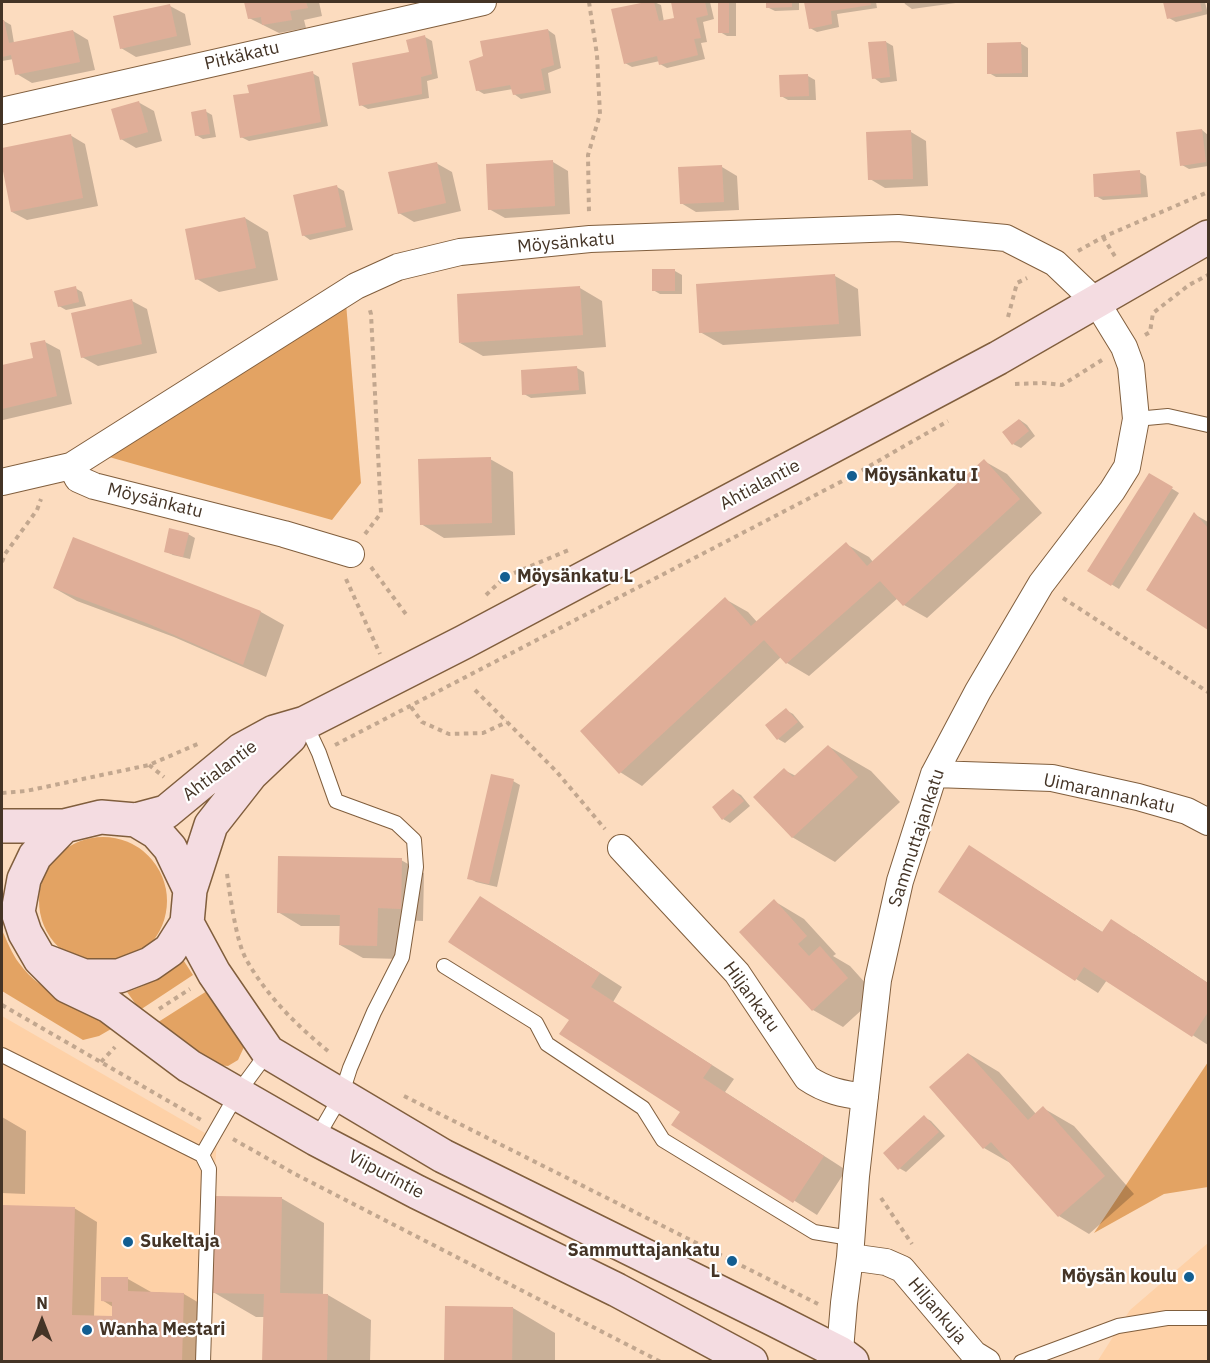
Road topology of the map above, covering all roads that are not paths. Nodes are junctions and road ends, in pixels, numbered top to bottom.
1 (483, 2) edge
2 (2, 111) edge
3 (1209, 237) edge
4 (1097, 303) junction
5 (1136, 419) junction
6 (1209, 425) edge
7 (61, 468) junction
8 (2, 482) edge
9 (351, 554) road end
10 (305, 723) junction
11 (934, 774) junction
12 (136, 820) junction
13 (1209, 822) edge
14 (2, 826) edge
15 (64, 826) junction
16 (621, 849) road end
17 (189, 890) junction
18 (10, 907) edge
19 (187, 923) junction
20 (40, 959) junction
21 (444, 966) dead end
22 (267, 1052) junction
23 (2, 1055) edge
24 (345, 1082) junction
25 (237, 1094) junction
26 (865, 1097) junction
27 (316, 1139) junction
28 (202, 1155) junction
29 (850, 1248) junction
30 (1209, 1318) edge
31 (844, 1359) edge
32 (203, 1362) edge
33 (751, 1362) edge
34 (987, 1362) edge
35 (1021, 1362) edge

1 - 2 street, Pitkäkatu
3 - 4 main road, Ahtialantie
4 - 5 street, Sammuttajankatu
4 - 7 street, Möysänkatu
4 - 10 main road, Ahtialantie
5 - 6 lane
5 - 11 street, Sammuttajankatu
7 - 8 street, Möysänkatu
7 - 9 street, Möysänkatu
10 - 12 main road, Ahtialantie
10 - 17 main road, Ahtialantie
10 - 24 lane
11 - 13 street, Uimarannankatu
11 - 26 street, Sammuttajankatu
12 - 15 main road
12 - 17 main road
14 - 15 main road
15 - 18 main road
16 - 26 street, Hiljankatu
17 - 19 main road
18 - 20 main road
19 - 20 main road
19 - 22 main road
20 - 25 main road, Viipurintie
21 - 29 lane
22 - 24 main road
22 - 25 lane
23 - 28 lane
24 - 27 lane
24 - 31 main road
25 - 27 main road, Viipurintie
25 - 28 lane
26 - 29 street, Sammuttajankatu
27 - 33 main road, Viipurintie
28 - 32 lane
29 - 31 street, Sammuttajankatu
29 - 34 street, Hiljankuja
30 - 35 lane

